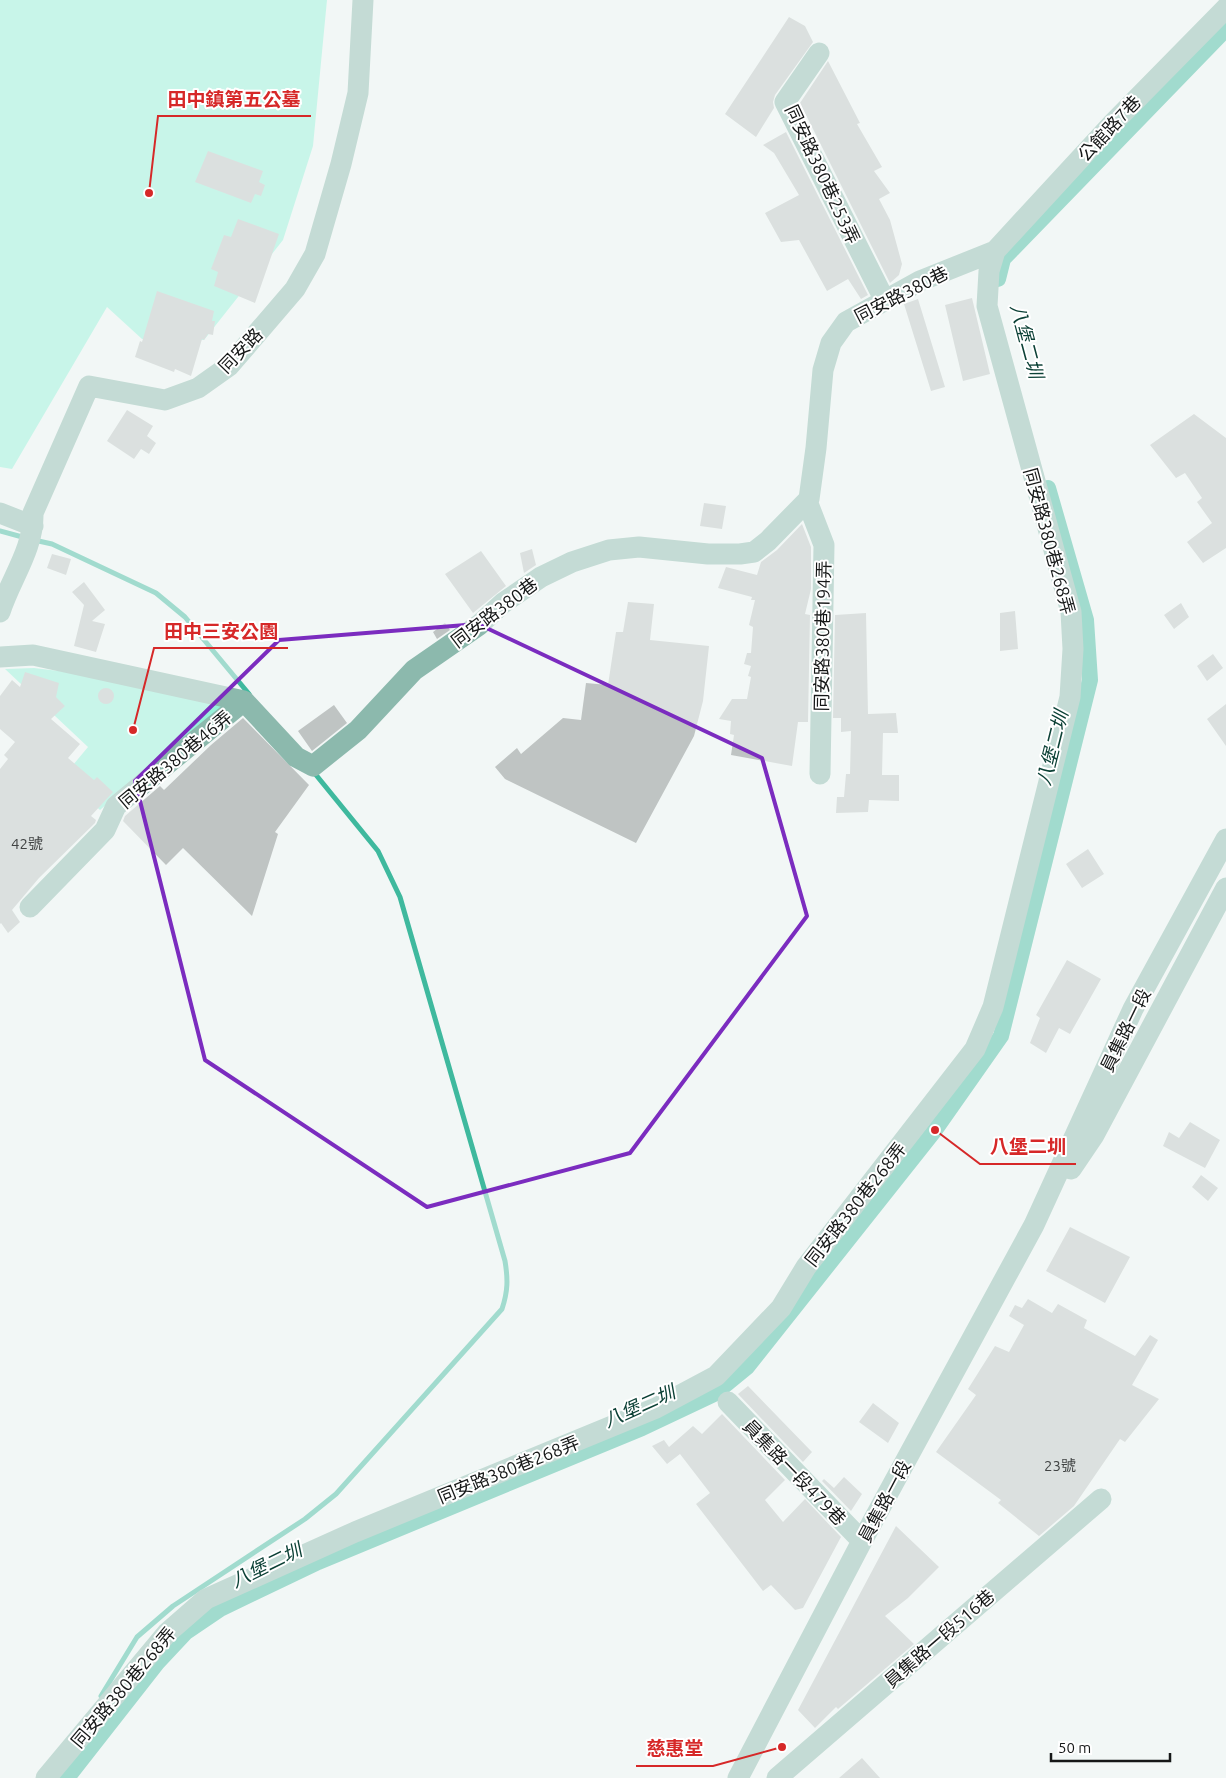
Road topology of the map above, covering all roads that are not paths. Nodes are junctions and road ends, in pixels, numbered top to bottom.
1 (363, 0) edge
2 (1226, 8) edge
3 (819, 53) dead end
4 (995, 251) junction
5 (884, 299) junction
6 (807, 501) junction
7 (0, 513) edge
8 (33, 526) junction
9 (0, 612) edge
10 (0, 657) edge
11 (244, 701) junction
12 (820, 774) dead end
13 (1226, 839) edge
14 (1226, 888) edge
15 (30, 907) dead end
16 (1034, 1225) junction
17 (728, 1402) dead end
18 (1101, 1499) dead end
19 (862, 1542) junction
20 (46, 1778) edge
21 (738, 1778) edge
22 (777, 1778) edge

1 - 8 street, 同安路
2 - 4 street, 公館路7巷
3 - 5 street, 同安路380巷253弄
4 - 5 street, 同安路380巷
4 - 20 street, 同安路380巷268弄
5 - 6 street, 同安路380巷
6 - 11 street, 同安路380巷
6 - 12 street, 同安路380巷194弄
7 - 8 street
8 - 9 street, 同安路
10 - 11 street
11 - 15 street, 同安路380巷46弄
13 - 16 street, 員集路一段
14 - 16 street, 員集路一段
16 - 19 street, 員集路一段
17 - 19 street, 員集路一段479巷
18 - 22 street, 員集路一段516巷
19 - 21 street, 員集路一段

